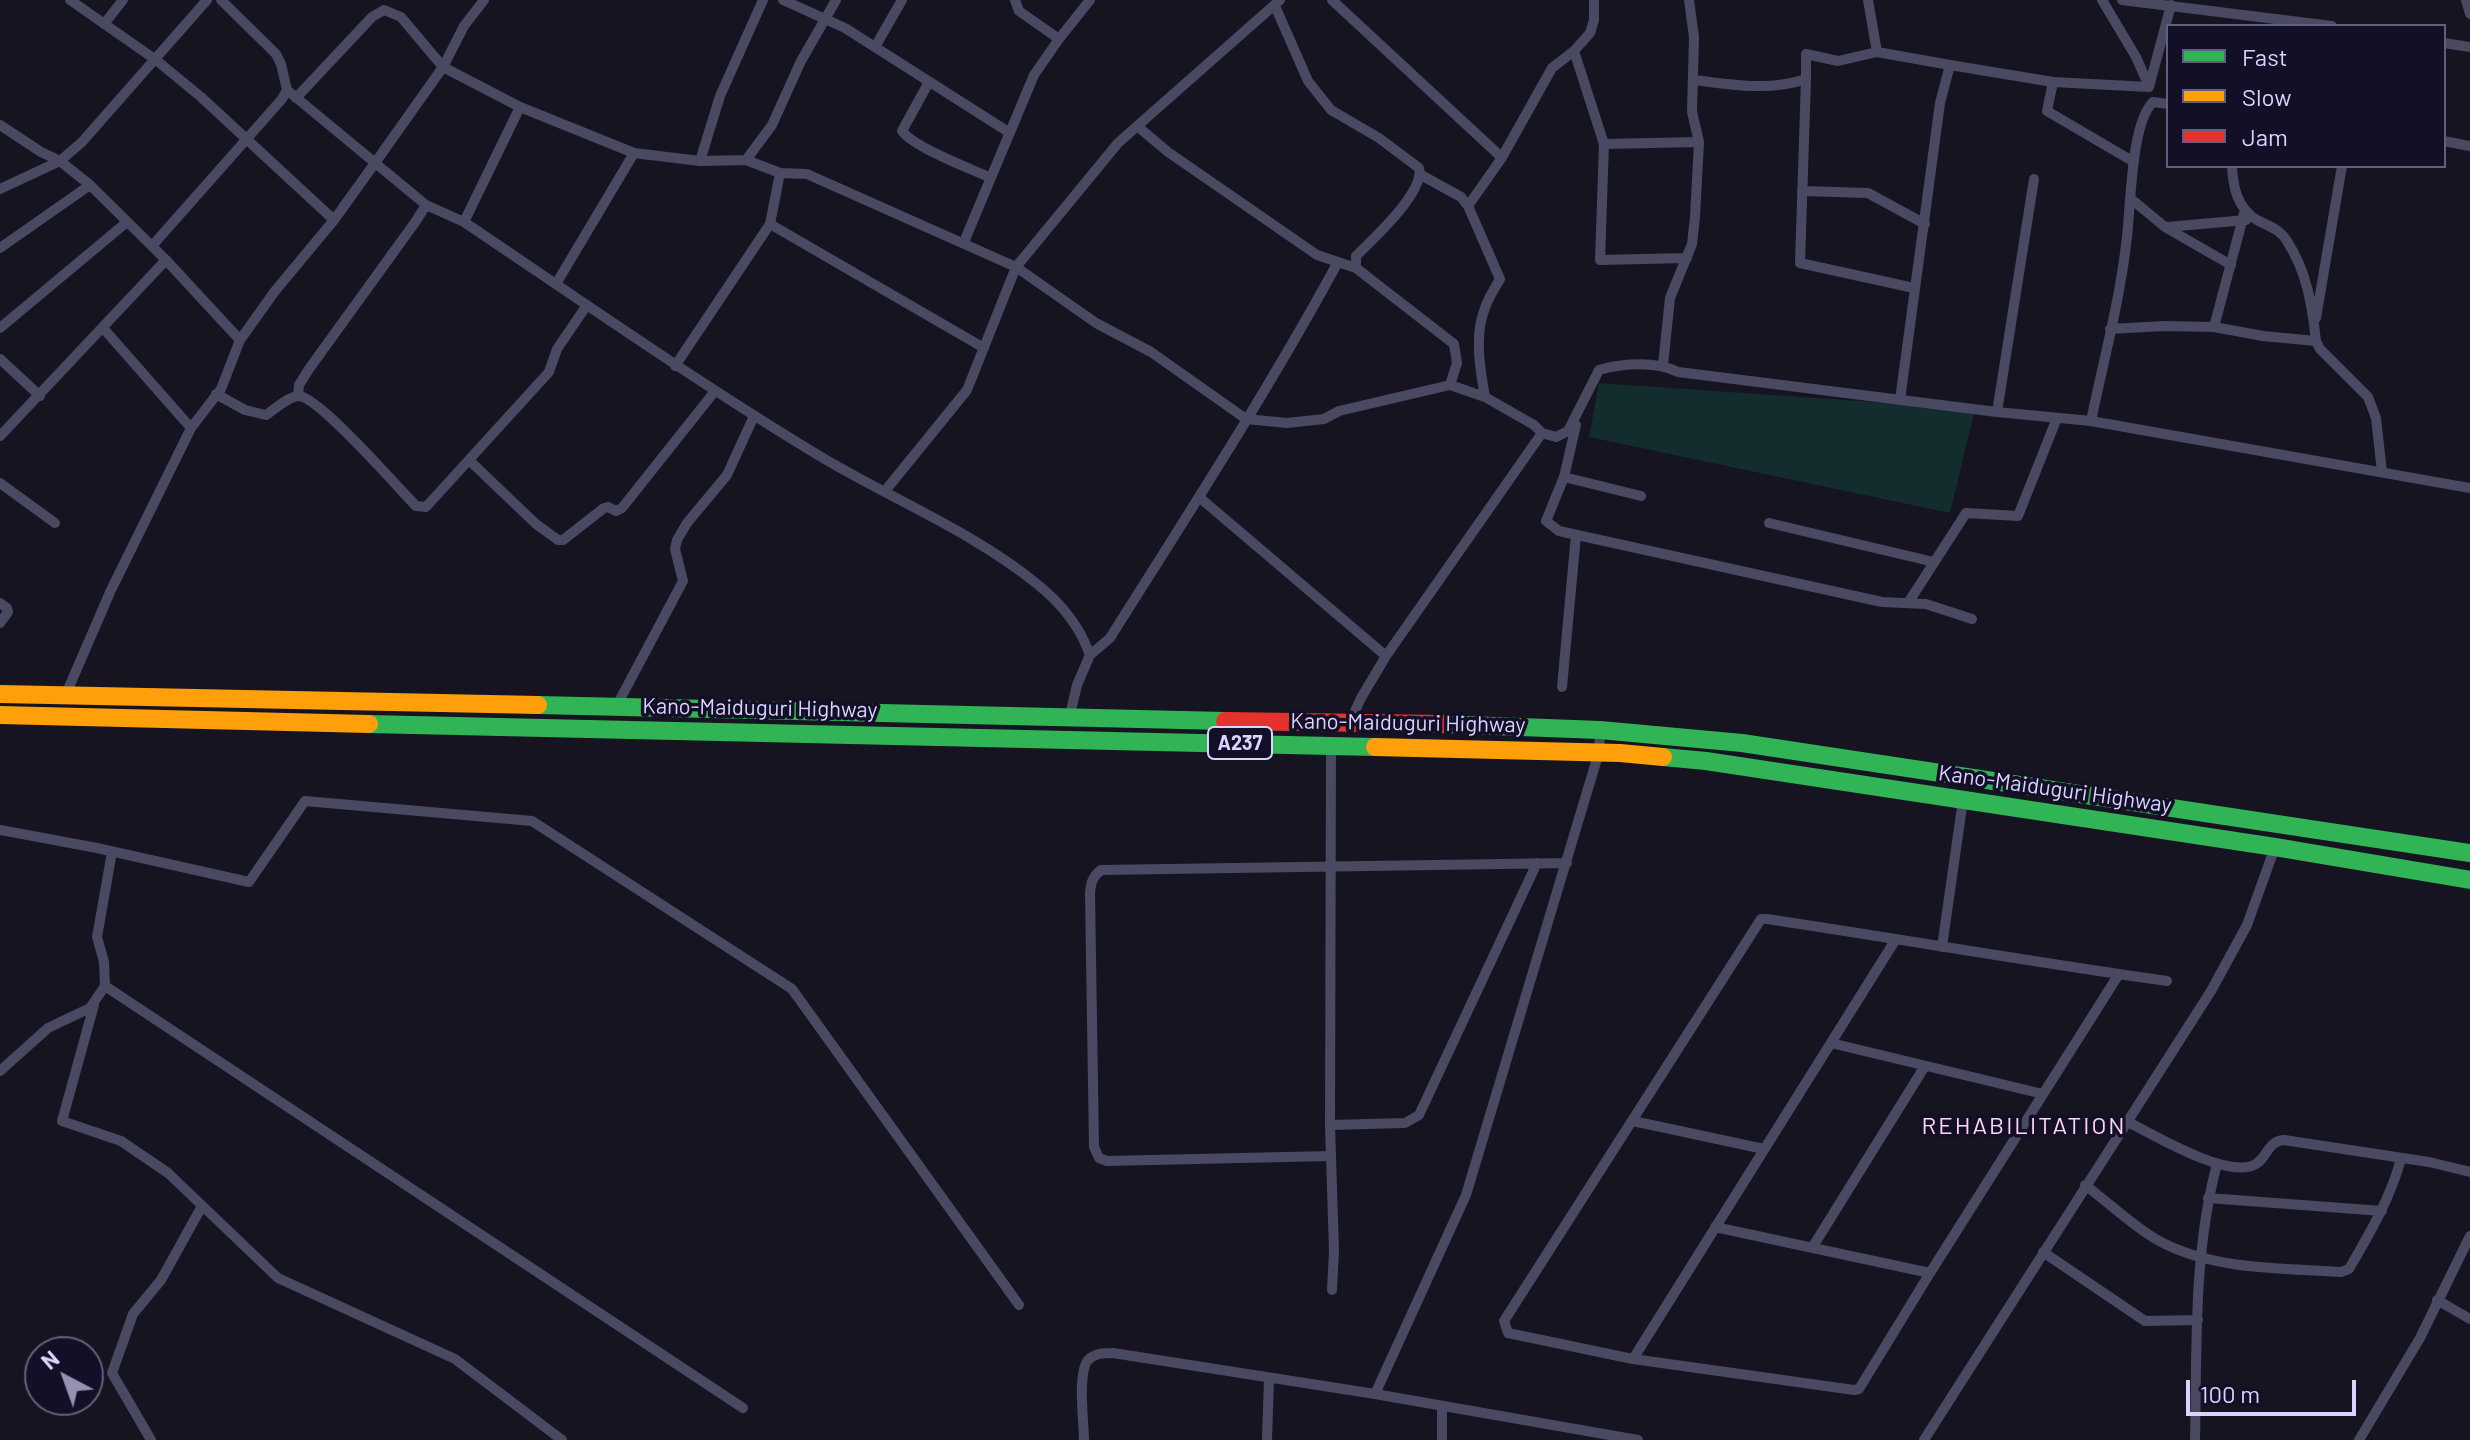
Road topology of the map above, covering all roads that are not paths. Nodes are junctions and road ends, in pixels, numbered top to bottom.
1 (70, 0) edge
2 (123, 0) edge
3 (207, 0) edge
4 (221, 0) edge
5 (484, 0) edge
6 (763, 0) edge
7 (783, 0) edge
8 (836, 0) edge
9 (902, 0) edge
10 (1015, 0) edge
11 (1090, 0) edge
12 (1332, 0) edge
13 (1594, 0) edge
14 (1689, 0) edge
15 (1868, 0) edge
16 (2102, 0) edge
17 (2122, 0) edge
18 (2466, 0) edge
19 (1277, 3) edge
20 (2171, 5) junction
21 (2470, 14) edge
22 (824, 20) junction
23 (2273, 22) edge
24 (104, 24) junction
25 (2302, 24) edge
26 (1059, 39) junction
27 (2446, 43) edge
28 (875, 47) junction
29 (2470, 47) edge
30 (1574, 51) junction
31 (1877, 52) junction
32 (156, 60) junction
33 (1950, 65) junction
34 (443, 67) junction
35 (1806, 79) junction
36 (1693, 80) junction
37 (929, 82) junction
38 (2053, 82) junction
39 (2149, 87) junction
40 (287, 90) junction
41 (296, 98) junction
42 (2153, 102) junction
43 (2166, 104) edge
44 (520, 107) junction
45 (0, 125) edge
46 (1137, 126) junction
47 (1010, 133) junction
48 (246, 140) junction
49 (2446, 141) edge
50 (1699, 142) junction
51 (1604, 144) junction
52 (2470, 146) edge
53 (634, 153) junction
54 (1501, 159) junction
55 (746, 160) junction
56 (60, 161) junction
57 (700, 161) junction
58 (2134, 162) junction
59 (375, 163) junction
60 (2232, 168) edge
61 (2342, 168) edge
62 (780, 173) junction
63 (1421, 175) junction
64 (991, 178) junction
65 (2034, 179) dead end
66 (90, 185) junction
67 (0, 189) edge
68 (1802, 191) junction
69 (2130, 198) junction
70 (426, 205) junction
71 (1468, 206) junction
72 (2244, 215) junction
73 (334, 220) junction
74 (127, 222) junction
75 (464, 222) junction
76 (770, 224) junction
77 (1925, 224) junction
78 (2165, 227) junction
79 (964, 242) junction
80 (152, 246) junction
81 (0, 248) edge
82 (1687, 258) junction
83 (166, 260) junction
84 (1338, 262) junction
85 (2231, 265) junction
86 (1016, 267) junction
87 (1356, 268) junction
88 (556, 284) junction
89 (1914, 288) junction
90 (587, 305) junction
91 (2214, 327) junction
92 (0, 328) edge
93 (103, 328) junction
94 (2314, 328) junction
95 (2110, 329) junction
96 (240, 340) junction
97 (2316, 341) junction
98 (984, 348) junction
99 (0, 359) edge
100 (1663, 365) junction
101 (675, 366) junction
102 (1450, 385) junction
103 (715, 391) junction
104 (216, 394) junction
105 (40, 396) junction
106 (298, 396) junction
107 (1485, 397) junction
108 (1900, 400) junction
109 (1580, 412) junction
110 (1997, 412) junction
111 (754, 416) junction
112 (2057, 418) junction
113 (1246, 419) junction
114 (2091, 421) junction
115 (191, 428) junction
116 (1542, 433) junction
117 (0, 436) edge
118 (470, 461) junction
119 (2382, 472) junction
120 (1564, 477) junction
121 (0, 483) edge
122 (2470, 488) edge
123 (885, 491) junction
124 (1641, 496) dead end
125 (1199, 497) junction
126 (55, 523) dead end
127 (1769, 523) dead end
128 (1576, 535) junction
129 (1934, 562) junction
130 (0, 603) edge
131 (1908, 603) junction
132 (1972, 619) dead end
133 (0, 623) edge
134 (1090, 655) junction
135 (1386, 656) junction
136 (1562, 687) dead end
137 (0, 694) edge
138 (66, 694) junction
139 (616, 707) junction
140 (0, 715) edge
141 (1069, 719) junction
142 (1350, 722) junction
143 (1600, 730) junction
144 (1331, 745) junction
145 (1599, 752) junction
146 (1963, 800) junction
147 (0, 830) edge
148 (2275, 847) junction
149 (112, 852) junction
150 (2470, 853) edge
151 (1537, 863) junction
152 (1567, 863) junction
153 (1330, 866) junction
154 (2470, 880) edge
155 (1896, 939) junction
156 (1942, 947) junction
157 (2119, 974) junction
158 (2167, 981) dead end
159 (105, 986) junction
160 (94, 1005) junction
161 (1831, 1043) junction
162 (1925, 1066) junction
163 (0, 1071) edge
164 (2043, 1094) junction
165 (1633, 1121) junction
166 (2126, 1121) junction
167 (1330, 1125) junction
168 (1764, 1149) junction
169 (1330, 1156) junction
170 (2401, 1159) junction
171 (2217, 1164) junction
172 (2470, 1172) edge
173 (2085, 1185) junction
174 (2208, 1198) junction
175 (202, 1206) junction
176 (2382, 1211) junction
177 (1715, 1227) junction
178 (2470, 1236) edge
179 (1812, 1248) junction
180 (2043, 1252) junction
181 (2201, 1259) junction
182 (1930, 1273) junction
183 (1332, 1290) dead end
184 (2437, 1300) junction
185 (1019, 1305) dead end
186 (2470, 1319) edge
187 (2198, 1320) junction
188 (1633, 1359) junction
189 (1269, 1378) junction
190 (1375, 1394) junction
191 (1442, 1406) junction
192 (743, 1408) dead end
193 (151, 1440) edge
194 (562, 1440) edge
195 (1084, 1440) edge
196 (1267, 1440) edge
197 (1442, 1440) edge
198 (1638, 1440) edge
199 (1924, 1440) edge
200 (2195, 1440) edge
201 (2359, 1440) edge

1 - 24 street
2 - 24 street
3 - 32 street
4 - 40 street
5 - 34 street
6 - 57 street
7 - 22 street
8 - 22 street
9 - 28 street
10 - 26 street
11 - 26 street
12 - 54 street
13 - 30 street
14 - 36 street
15 - 31 street
16 - 39 street
17 - 20 street
18 - 21 street
19 - 46 street
19 - 63 street
20 - 23 street
20 - 39 street
22 - 28 street
22 - 55 street
23 - 25 street
24 - 32 street
26 - 47 street
27 - 29 street
28 - 37 street
30 - 51 street
30 - 54 street
31 - 33 street
31 - 35 street
32 - 48 street
32 - 56 street
33 - 38 street
33 - 77 street
34 - 41 street
34 - 44 street
34 - 59 street
35 - 36 street
35 - 68 street
36 - 50 street
37 - 47 street
37 - 64 street
38 - 39 street
38 - 58 street
39 - 42 street
40 - 41 street
40 - 48 street
41 - 59 street
42 - 43 street
42 - 58 street
44 - 53 street
44 - 75 street
45 - 56 street
46 - 84 street
46 - 86 street
47 - 64 street
48 - 73 street
48 - 80 street
49 - 52 street
50 - 51 street
50 - 82 street
51 - 82 street
53 - 57 street
53 - 88 street
54 - 71 street
55 - 57 street
55 - 62 street
56 - 66 street
56 - 67 street
58 - 69 street
59 - 70 street
59 - 73 street
60 - 72 street
61 - 94 street
62 - 76 street
62 - 79 street
63 - 71 street
63 - 87 street
64 - 79 street
65 - 110 street
66 - 74 street
66 - 81 street
68 - 77 street
68 - 89 street
69 - 78 street
69 - 95 street
70 - 75 street
70 - 106 street
71 - 107 street
72 - 78 street
72 - 85 street
72 - 94 street
73 - 96 street
74 - 80 street
74 - 92 street
75 - 88 street
76 - 98 street
76 - 101 street
77 - 89 street
78 - 85 street
79 - 86 street
80 - 83 street
82 - 100 street
83 - 93 street
83 - 96 street
84 - 87 street
84 - 113 street
85 - 91 street
86 - 98 street
86 - 113 street
87 - 102 street
88 - 90 street
89 - 108 street
90 - 101 street
90 - 118 street
91 - 95 street
91 - 97 street
93 - 105 street
93 - 115 street
94 - 97 street
95 - 114 street
96 - 104 street
97 - 119 street
98 - 123 street
99 - 105 street
100 - 108 street
100 - 109 street
101 - 103 street
102 - 107 street
102 - 113 street
103 - 111 street
103 - 118 street
104 - 106 street
104 - 115 street
105 - 117 street
106 - 118 street
107 - 116 street
108 - 110 street
109 - 116 street
109 - 120 street
110 - 112 street
111 - 123 street
111 - 139 street
112 - 114 street
112 - 129 street
113 - 125 street
114 - 119 street
115 - 138 street
116 - 135 street
119 - 122 street
120 - 124 street
120 - 128 street
121 - 126 street
123 - 134 street
125 - 134 street
125 - 135 street
127 - 129 street
128 - 131 street
128 - 136 street
129 - 131 street
130 - 133 street
131 - 132 street
134 - 141 street
135 - 142 street
137 - 138 highway, Kano-Maiduguri Highway / A237
138 - 139 highway, Kano-Maiduguri Highway / A237
139 - 141 highway, Kano-Maiduguri Highway / A237
140 - 144 highway, Kano-Maiduguri Highway / A237
141 - 142 highway, Kano-Maiduguri Highway / A237
142 - 143 highway, Kano-Maiduguri Highway / A237
143 - 145 street
143 - 150 highway, Kano-Maiduguri Highway / A237
144 - 145 highway, Kano-Maiduguri Highway / A237
144 - 153 street
145 - 146 highway, Kano-Maiduguri Highway / A237
145 - 152 street
146 - 148 highway, Kano-Maiduguri Highway / A237
146 - 156 street
147 - 149 street
148 - 154 highway, Kano-Maiduguri Highway / A237
148 - 166 street
149 - 159 street
149 - 185 street
151 - 152 street
151 - 153 street
151 - 167 street
152 - 190 street
153 - 167 street
153 - 169 street
155 - 156 street
155 - 161 street
155 - 165 street
156 - 157 street
157 - 158 street
157 - 164 street
159 - 160 street
159 - 192 street
160 - 163 street
160 - 175 street
161 - 162 street
161 - 168 street
162 - 164 street
162 - 179 street
164 - 182 street
165 - 168 street
165 - 188 street
166 - 171 street
166 - 173 street
167 - 169 street
168 - 177 street
169 - 183 street
170 - 171 street
170 - 172 street
170 - 176 street
171 - 174 street
173 - 180 street
173 - 181 street
174 - 176 street
174 - 181 street
175 - 193 street
175 - 194 street
176 - 181 street
177 - 179 street
177 - 188 street
178 - 184 street
179 - 182 street
180 - 187 street
180 - 199 street
181 - 187 street
182 - 188 street
184 - 186 street
184 - 201 street
187 - 200 street
189 - 190 street
189 - 195 street
189 - 196 street
190 - 191 street
191 - 197 street
191 - 198 street

